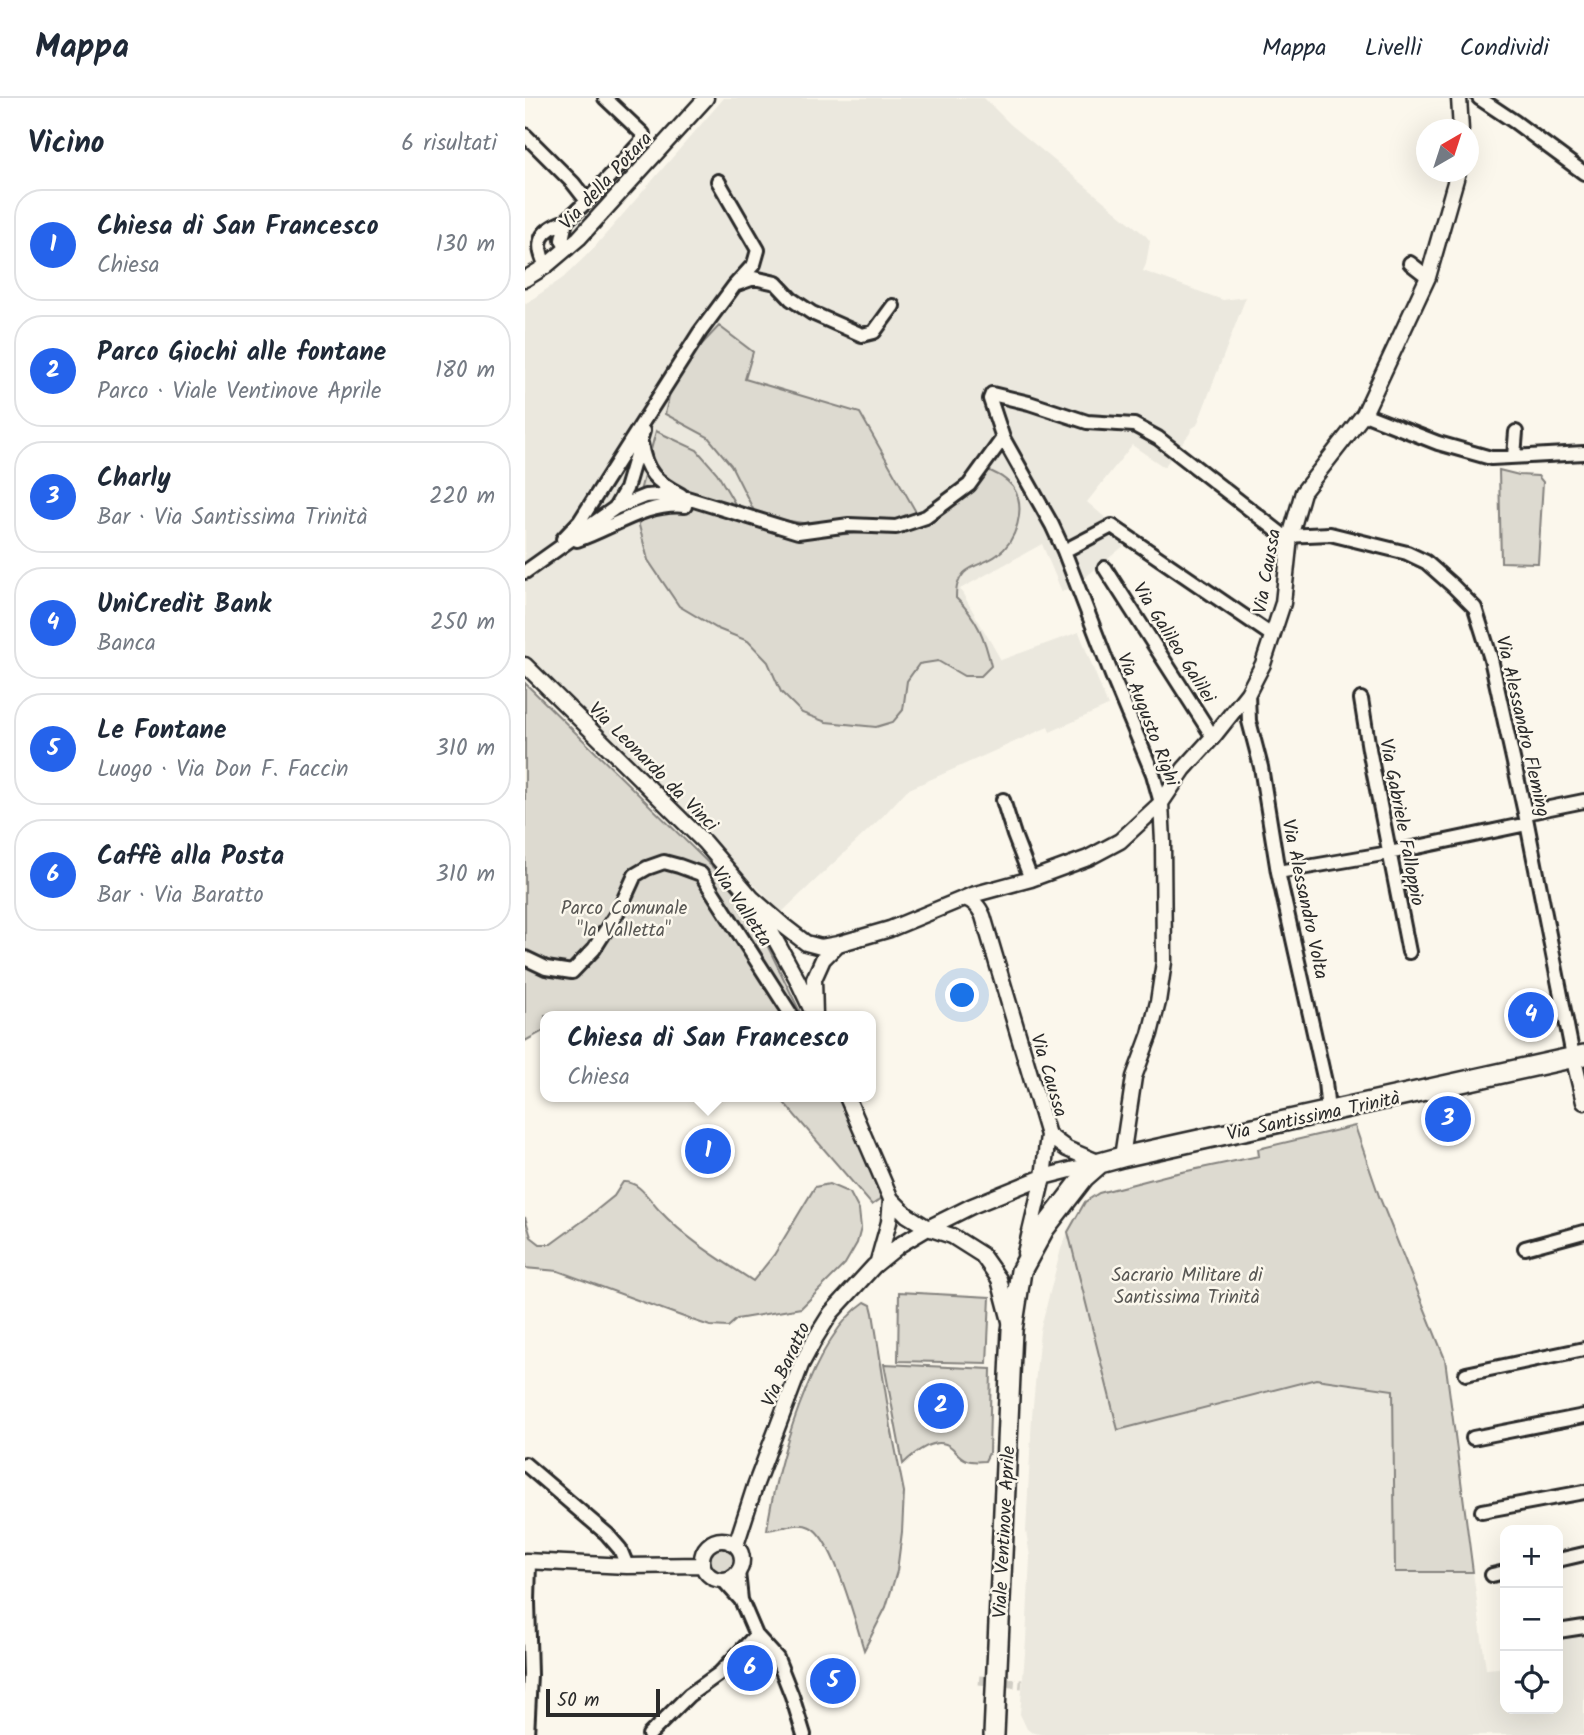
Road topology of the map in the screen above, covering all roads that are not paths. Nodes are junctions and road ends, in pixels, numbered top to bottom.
1 (605, 98) edge
2 (706, 98) edge
3 (1459, 98) edge
4 (1479, 98) edge
5 (1460, 119) edge
6 (525, 135) edge
7 (1584, 173) edge
8 (718, 181) dead end
9 (1455, 182) edge
10 (587, 201) junction
11 (566, 221) junction
12 (566, 249) junction
13 (1409, 263) dead end
14 (546, 266) junction
15 (1428, 277) junction
16 (525, 279) edge
17 (734, 286) junction
18 (893, 306) dead end
19 (649, 414) junction
20 (1364, 414) junction
21 (1516, 432) dead end
22 (1003, 438) junction
23 (641, 439) junction
24 (1584, 453) edge
25 (1514, 456) junction
26 (687, 498) junction
27 (615, 508) junction
28 (717, 508) junction
29 (1290, 537) junction
30 (565, 545) junction
31 (1063, 551) junction
32 (546, 556) junction
33 (1105, 568) dead end
34 (525, 572) edge
35 (1273, 636) junction
36 (525, 664) edge
37 (1248, 693) junction
38 (1361, 699) dead end
39 (1213, 737) junction
40 (1003, 800) dead end
41 (1584, 801) edge
42 (1161, 803) junction
43 (1526, 818) junction
44 (1389, 853) junction
45 (1278, 873) junction
46 (1031, 879) junction
47 (752, 898) junction
48 (965, 898) junction
49 (838, 944) junction
50 (1409, 952) dead end
51 (525, 958) edge
52 (789, 1011) edge
53 (813, 1011) edge
54 (815, 1011) edge
55 (1579, 1056) edge
56 (849, 1102) edge
57 (1584, 1102) edge
58 (1328, 1112) junction
59 (1048, 1135) junction
60 (1122, 1157) junction
61 (1100, 1163) junction
62 (1044, 1177) junction
63 (891, 1199) junction
64 (928, 1228) junction
65 (1584, 1232) edge
66 (1525, 1248) dead end
67 (878, 1261) junction
68 (1021, 1271) junction
69 (1012, 1329) junction
70 (1584, 1349) edge
71 (1466, 1374) dead end
72 (1584, 1416) edge
73 (1473, 1438) dead end
74 (525, 1464) edge
75 (1584, 1492) edge
76 (1482, 1511) dead end
77 (732, 1543) junction
78 (1584, 1554) edge
79 (704, 1558) junction
80 (1563, 1559) edge
81 (527, 1561) edge
82 (627, 1566) junction
83 (738, 1572) junction
84 (1500, 1573) edge
85 (1492, 1575) dead end
86 (723, 1580) junction
87 (741, 1600) junction
88 (1584, 1627) edge
89 (1563, 1630) edge
90 (756, 1635) junction
91 (527, 1735) edge
92 (649, 1735) edge
93 (804, 1735) edge
94 (994, 1735) edge

1 - 10 street
2 - 12 street, Via della Potara
3 - 5 street
4 - 7 street
6 - 10 street
8 - 17 street
9 - 15 street, Via Caussa
10 - 11 street
11 - 12 street
11 - 14 street
12 - 14 street, Via della Potara
13 - 15 street
14 - 16 street, Via della Potara
15 - 20 street, Via Caussa
17 - 18 street
17 - 19 street
19 - 23 street
19 - 32 street
20 - 25 street
20 - 29 street, Via Caussa
21 - 25 street
22 - 28 street
22 - 29 street, Via Augusto Righi
22 - 31 street, Via Augusto Righi
23 - 26 street
23 - 27 street
24 - 25 street
26 - 27 street
26 - 28 street
27 - 30 street
28 - 30 street
29 - 35 street, Via Caussa
29 - 43 street, Via Alessandro Fleming
30 - 32 street
31 - 35 street
31 - 42 street, Via Augusto Righi
32 - 34 street
33 - 39 street, Via Galileo Galilei
35 - 37 street, Via Caussa
36 - 47 street, Via Leonardo da Vinci
37 - 39 street, Via Caussa
37 - 45 street, Via Alessandro Volta
38 - 44 street, Via Gabriele Falloppio
39 - 42 street, Via Caussa
40 - 46 street
41 - 43 street
42 - 46 street, Via Caussa
42 - 60 street, Via Augusto Righi
43 - 44 street
43 - 55 street, Via Alessandro Fleming
44 - 45 street
44 - 50 street, Via Gabriele Falloppio
45 - 58 street, Via Alessandro Volta
46 - 48 street, Via Caussa
47 - 49 street, Via Leonardo da Vinci
47 - 53 street, Via Leonardo da Vinci
48 - 49 street
48 - 59 street, Via Caussa
49 - 54 street
51 - 52 street, Via Valletta
55 - 57 street
55 - 58 main road, Via Santissima Trinità
56 - 63 street
58 - 60 main road, Via Santissima Trinità
59 - 61 street, Via Caussa
59 - 62 street, Via Caussa
60 - 61 main road, Via Santissima Trinità
61 - 62 street, Via Santissima Trinità
61 - 68 main road, Viale Ventinove Aprile
62 - 64 street, Via Baratto
62 - 68 street, Viale Ventinove Aprile
63 - 64 street, Viale Ventinove Aprile
63 - 67 street, Via Baratto
64 - 67 street, Via Baratto
64 - 69 street, Viale Ventinove Aprile
65 - 66 street
67 - 77 street, Via Baratto
68 - 69 main road, Viale Ventinove Aprile
69 - 94 main road, Viale Ventinove Aprile
70 - 71 street
72 - 73 street
74 - 82 street
75 - 76 street
77 - 79 street
77 - 83 street, Via Baratto
78 - 80 street
79 - 82 street
79 - 86 street, Via Baratto
81 - 82 street
81 - 91 street
83 - 86 street
83 - 87 street, Via Baratto
84 - 85 street
86 - 87 street, Via Baratto
87 - 90 street, Via Baratto
88 - 89 street
90 - 92 street
90 - 93 street, Via Baratto

